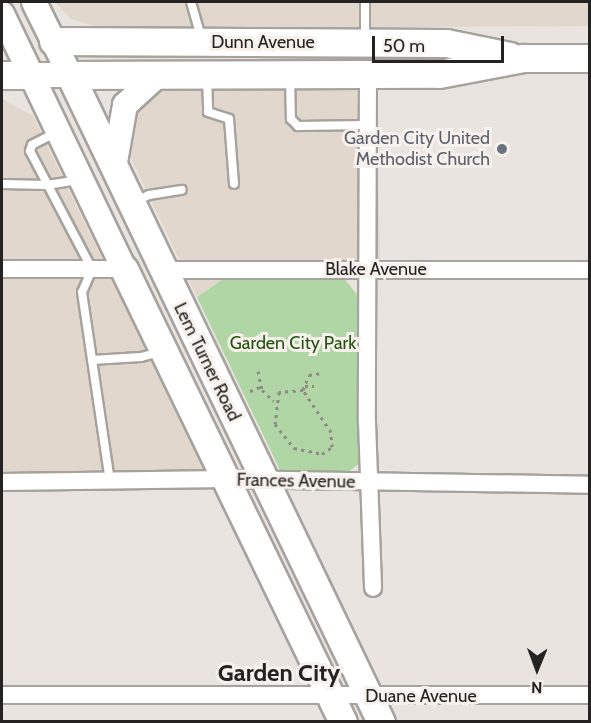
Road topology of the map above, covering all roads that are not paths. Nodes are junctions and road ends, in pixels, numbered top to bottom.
1 (34, 2) edge
2 (191, 2) edge
3 (365, 2) edge
4 (2, 14) edge
5 (8, 40) edge
6 (53, 40) junction
7 (202, 41) junction
8 (365, 43) junction
9 (523, 58) junction
10 (590, 58) edge
11 (368, 74) junction
12 (2, 75) edge
13 (32, 75) junction
14 (70, 75) junction
15 (158, 75) junction
16 (207, 75) junction
17 (290, 75) junction
18 (367, 125) junction
19 (58, 131) junction
20 (114, 168) junction
21 (81, 179) junction
22 (2, 184) edge
23 (234, 184) dead end
24 (47, 185) junction
25 (182, 190) dead end
26 (132, 204) junction
27 (2, 268) edge
28 (92, 269) junction
29 (124, 269) junction
30 (368, 269) junction
31 (163, 270) junction
32 (590, 270) edge
33 (164, 351) junction
34 (92, 360) junction
35 (225, 479) junction
36 (264, 480) junction
37 (2, 482) edge
38 (110, 482) junction
39 (369, 482) junction
40 (590, 485) edge
41 (373, 588) dead end
42 (2, 695) edge
43 (330, 695) junction
44 (590, 695) edge
45 (369, 696) junction
46 (343, 722) edge
47 (381, 722) edge

1 - 6 main road, Lem Turner Road
2 - 7 lane
3 - 8 lane
4 - 5 main road, Lem Turner Road
5 - 6 main road, Dunn Avenue
5 - 13 main road, Lem Turner Road
6 - 7 main road, Dunn Avenue
6 - 14 main road, Lem Turner Road
7 - 8 main road, Dunn Avenue
8 - 9 main road, Dunn Avenue
9 - 10 main road, Dunn Avenue
9 - 11 main road, Dunn Avenue
11 - 17 main road, Dunn Avenue
11 - 18 street
12 - 13 main road, Dunn Avenue
13 - 14 main road, Dunn Avenue
13 - 19 main road, Lem Turner Road
14 - 15 main road, Dunn Avenue
14 - 20 main road, Lem Turner Road
15 - 16 main road, Dunn Avenue
15 - 20 main road
16 - 17 main road, Dunn Avenue
16 - 23 lane
17 - 18 lane
18 - 30 street
19 - 21 main road, Lem Turner Road
19 - 24 lane
20 - 26 main road, Lem Turner Road
21 - 24 lane
21 - 29 main road, Lem Turner Road
22 - 24 lane
24 - 28 lane
25 - 26 lane
26 - 31 main road, Lem Turner Road
27 - 28 street
28 - 29 street
28 - 34 lane
29 - 33 main road, Lem Turner Road
30 - 31 street, Blake Avenue
30 - 32 street, Blake Avenue
30 - 39 street
31 - 36 main road, Lem Turner Road
33 - 34 lane
33 - 35 main road, Lem Turner Road
34 - 38 lane
35 - 36 street, Frances Avenue
35 - 38 street, Frances Avenue
35 - 43 main road, Lem Turner Road
36 - 39 street, Frances Avenue
36 - 45 main road, Lem Turner Road
37 - 38 street, Frances Avenue
39 - 40 street, Frances Avenue
39 - 41 street
42 - 43 street, Duane Avenue
43 - 45 street, Duane Avenue
43 - 46 main road, Lem Turner Road
44 - 45 street, Duane Avenue
45 - 47 main road, Lem Turner Road

